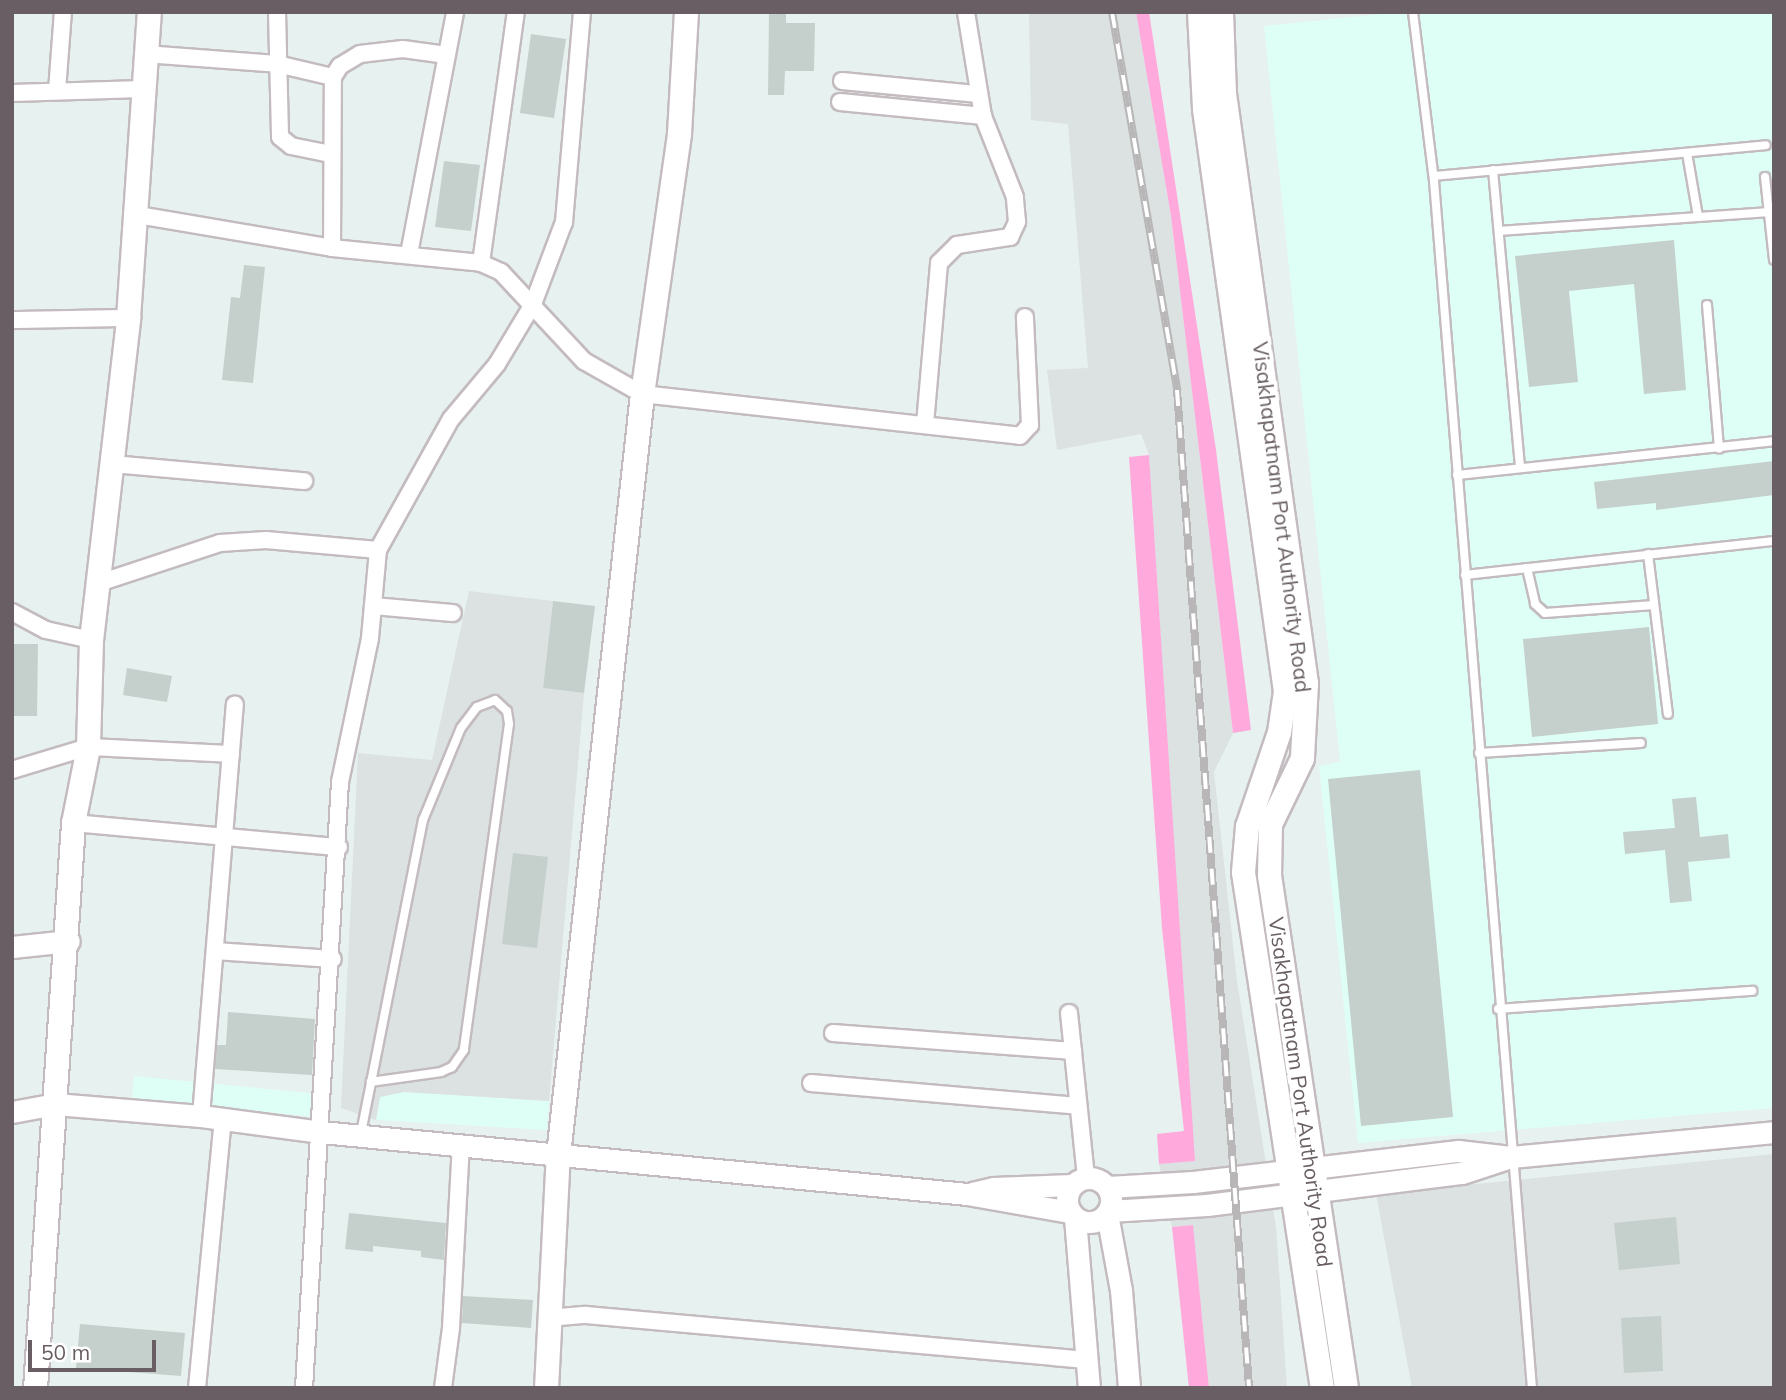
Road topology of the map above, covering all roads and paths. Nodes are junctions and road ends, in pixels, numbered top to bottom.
1 (63, 12) edge
2 (149, 12) edge
3 (277, 12) edge
4 (454, 12) edge
5 (516, 12) edge
6 (582, 12) edge
7 (686, 12) edge
8 (966, 12) edge
9 (1199, 12) edge
10 (1221, 12) edge
11 (1413, 12) edge
12 (145, 54) junction
13 (447, 55) junction
14 (277, 64) junction
15 (333, 77) junction
16 (842, 81) dead end
17 (142, 89) junction
18 (57, 91) junction
19 (12, 93) edge
20 (978, 94) junction
21 (840, 102) dead end
22 (982, 116) junction
23 (1766, 145) dead end
24 (1687, 152) junction
25 (331, 154) junction
26 (1493, 170) junction
27 (1434, 176) junction
28 (1765, 177) dead end
29 (1769, 212) junction
30 (132, 214) junction
31 (1698, 217) junction
32 (1499, 231) junction
33 (332, 248) junction
34 (409, 254) junction
35 (1774, 260) edge
36 (481, 263) junction
37 (533, 304) junction
38 (1707, 305) dead end
39 (1025, 317) dead end
40 (128, 318) junction
41 (12, 320) edge
42 (642, 394) junction
43 (925, 424) junction
44 (1774, 441) edge
45 (1719, 449) junction
46 (112, 464) junction
47 (1520, 468) junction
48 (1457, 475) junction
49 (304, 481) dead end
50 (1774, 541) edge
51 (379, 550) junction
52 (1648, 554) junction
53 (1527, 568) junction
54 (1465, 575) junction
55 (99, 583) junction
56 (1654, 605) junction
57 (373, 606) junction
58 (12, 612) edge
59 (453, 613) dead end
60 (91, 640) junction
61 (235, 704) dead end
62 (1668, 714) dead end
63 (1641, 743) dead end
64 (88, 747) junction
65 (1479, 753) junction
66 (231, 754) junction
67 (12, 770) edge
68 (73, 823) junction
69 (223, 835) junction
70 (339, 847) junction
71 (69, 941) junction
72 (12, 947) edge
73 (215, 951) junction
74 (332, 959) junction
75 (1752, 992) dead end
76 (1498, 1009) junction
77 (1069, 1013) dead end
78 (833, 1033) dead end
79 (1073, 1051) junction
80 (371, 1082) junction
81 (811, 1083) dead end
82 (55, 1104) junction
83 (1078, 1106) junction
84 (12, 1111) edge
85 (212, 1117) junction
86 (321, 1132) junction
87 (1774, 1132) edge
88 (360, 1136) junction
89 (461, 1146) junction
90 (558, 1155) junction
91 (1511, 1157) junction
92 (1313, 1179) junction
93 (1079, 1182) junction
94 (1289, 1182) junction
95 (1108, 1187) junction
96 (967, 1194) junction
97 (1108, 1212) junction
98 (1073, 1215) junction
99 (548, 1318) junction
100 (1086, 1360) junction
101 (35, 1388) edge
102 (197, 1388) edge
103 (304, 1388) edge
104 (443, 1388) edge
105 (546, 1388) edge
106 (1089, 1388) edge
107 (1129, 1388) edge
108 (1322, 1388) edge
109 (1346, 1388) edge
110 (1532, 1388) edge

1 - 18 street
2 - 12 main road
3 - 14 street
4 - 13 street
5 - 36 street
6 - 37 street
7 - 42 main road
8 - 20 street
9 - 94 main road, Visakhapatnam Port Authority Road
10 - 92 main road, Visakhapatnam Port Authority Road
11 - 27 lane
12 - 14 street
12 - 17 main road
13 - 15 street
13 - 34 street
14 - 15 street
14 - 25 street
15 - 25 street
16 - 20 street
17 - 18 street
17 - 30 main road
18 - 19 street
20 - 22 street
21 - 22 street
22 - 43 street
23 - 24 lane
24 - 26 lane
24 - 31 lane
25 - 33 street
26 - 27 lane
26 - 32 lane
27 - 48 lane
28 - 29 lane
29 - 31 lane
29 - 35 lane
30 - 33 street
30 - 40 main road
31 - 32 lane
32 - 47 lane
33 - 34 street
34 - 36 street
36 - 37 street
37 - 42 street
37 - 51 street
38 - 45 lane
39 - 43 street
40 - 41 street
40 - 46 main road
42 - 43 street
42 - 90 main road
44 - 45 lane
45 - 47 lane
46 - 49 street
46 - 55 main road
47 - 48 lane
48 - 54 lane
50 - 52 lane
51 - 55 street
51 - 57 street
52 - 53 lane
52 - 56 lane
53 - 54 lane
53 - 56 lane
54 - 65 lane
55 - 60 main road
56 - 62 lane
57 - 59 street
57 - 70 street
58 - 60 street
60 - 64 main road
61 - 66 street
63 - 65 lane
64 - 66 street
64 - 67 street
64 - 68 main road
65 - 76 lane
66 - 69 street
68 - 69 street
68 - 71 main road
69 - 70 street
69 - 73 street
70 - 74 street
71 - 72 street
71 - 82 main road
73 - 74 street
73 - 85 street
74 - 86 street
75 - 76 lane
76 - 91 lane
77 - 79 street
78 - 79 street
79 - 83 street
80 - 80 lane
80 - 88 lane
81 - 83 street
82 - 84 street
82 - 85 street
82 - 101 main road
83 - 93 street
85 - 86 street
85 - 102 street
86 - 88 street
86 - 103 street
87 - 91 street
88 - 89 street
89 - 90 street
89 - 104 street
90 - 96 street
90 - 99 main road
91 - 92 street
91 - 110 lane
92 - 94 street
92 - 109 main road, Visakhapatnam Port Authority Road
93 - 95 street
93 - 96 street
93 - 98 street
94 - 95 street
94 - 97 street
94 - 108 main road, Visakhapatnam Port Authority Road
95 - 97 street
96 - 98 street
97 - 98 street
97 - 107 street
98 - 100 street
99 - 100 street
99 - 105 main road
100 - 106 street

